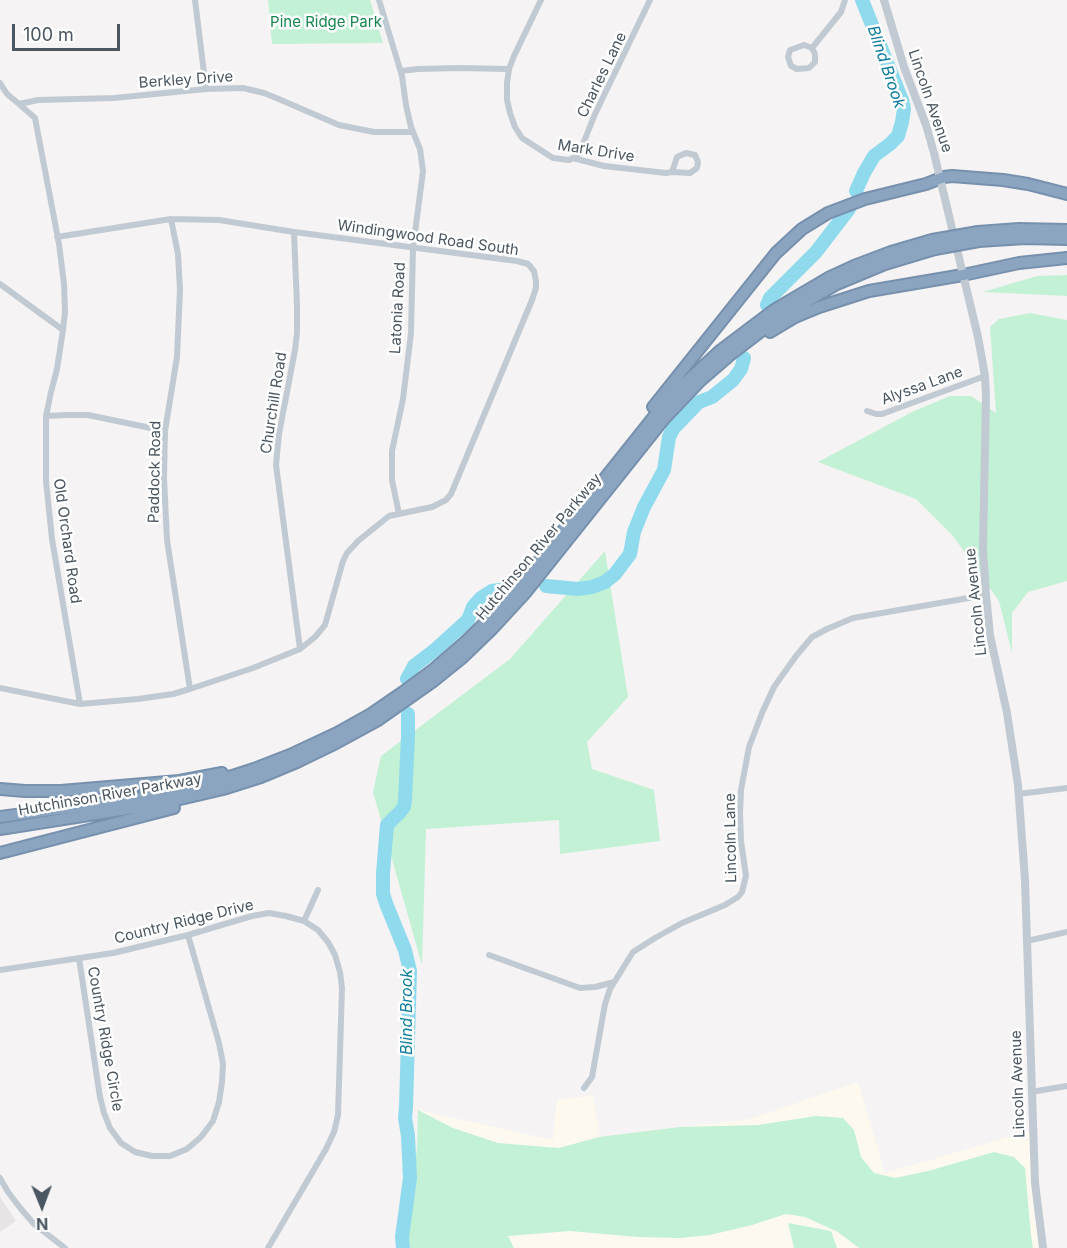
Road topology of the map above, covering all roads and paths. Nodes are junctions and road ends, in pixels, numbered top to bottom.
1 (195, 0) edge
2 (379, 0) edge
3 (541, 0) edge
4 (650, 0) edge
5 (845, 0) edge
6 (884, 0) edge
7 (812, 48) junction
8 (509, 69) junction
9 (400, 71) junction
10 (0, 82) edge
11 (206, 89) junction
12 (19, 104) junction
13 (413, 132) junction
14 (573, 158) junction
15 (672, 172) junction
16 (940, 178) junction
17 (1067, 194) edge
18 (171, 219) junction
19 (1067, 230) edge
20 (294, 232) junction
21 (57, 237) junction
22 (978, 237) junction
23 (1067, 239) edge
24 (934, 245) junction
25 (413, 248) junction
26 (1067, 258) edge
27 (963, 275) junction
28 (0, 284) edge
29 (63, 330) junction
30 (985, 376) junction
31 (700, 381) junction
32 (867, 411) dead end
33 (46, 416) junction
34 (165, 431) junction
35 (597, 488) junction
36 (399, 514) junction
37 (986, 596) junction
38 (300, 649) junction
39 (0, 688) edge
40 (190, 689) junction
41 (80, 704) junction
42 (314, 744) junction
43 (273, 772) junction
44 (1067, 788) edge
45 (0, 789) edge
46 (1018, 794) junction
47 (0, 817) edge
48 (0, 829) edge
49 (0, 853) edge
50 (318, 890) dead end
51 (304, 921) junction
52 (1067, 932) edge
53 (188, 935) junction
54 (1027, 941) junction
55 (489, 955) dead end
56 (79, 958) junction
57 (0, 970) edge
58 (614, 982) junction
59 (1067, 1086) edge
60 (584, 1088) dead end
61 (1031, 1092) junction
62 (0, 1178) edge
63 (55, 1241) junction
64 (50, 1248) edge
65 (65, 1248) edge
66 (268, 1248) edge
67 (1043, 1248) edge

1 - 11 street
2 - 9 street, Latonia Road
3 - 8 street
4 - 14 street, Charles Lane
5 - 7 street
6 - 16 street, Lincoln Avenue
7 - 7 street
8 - 9 street
8 - 14 street, Mark Drive
9 - 13 street, Latonia Road
10 - 12 street
11 - 12 street, Berkley Drive
11 - 13 street, Berkley Drive
12 - 21 street, Old Orchard Road
13 - 25 street, Latonia Road
14 - 15 street, Mark Drive
15 - 15 street, Mark Drive
16 - 17 highway
16 - 27 street, Lincoln Avenue
16 - 35 highway
18 - 20 street, Windingwood Road South
18 - 21 street, Windingwood Road South
18 - 34 street, Paddock Road
19 - 22 highway, Hutchinson River Parkway
20 - 25 street, Windingwood Road South
20 - 38 street, Churchill Road
21 - 29 street, Old Orchard Road
22 - 23 highway, Hutchinson River Parkway
22 - 24 highway, Hutchinson River Parkway, bridge
24 - 31 highway, Hutchinson River Parkway
24 - 35 highway, Hutchinson River Parkway
25 - 36 street, Latonia Road
25 - 36 street, Windingwood Road South
26 - 27 highway
27 - 30 street, Lincoln Avenue
27 - 31 highway
28 - 29 street
29 - 33 street, Old Orchard Road
30 - 32 street, Alyssa Lane
30 - 37 street, Lincoln Avenue
31 - 43 highway, Hutchinson River Parkway
33 - 34 street
33 - 41 street, Old Orchard Road
34 - 40 street, Paddock Road
35 - 42 highway, Hutchinson River Parkway
36 - 38 street
37 - 46 street, Lincoln Avenue
37 - 58 street, Lincoln Lane
38 - 40 street
39 - 41 street
40 - 41 street
42 - 45 highway
42 - 47 highway, Hutchinson River Parkway
43 - 48 highway, Hutchinson River Parkway
43 - 49 highway
44 - 46 street
46 - 54 street, Lincoln Avenue
50 - 51 street
51 - 53 street, Country Ridge Drive
51 - 66 street, Country Ridge Drive
52 - 54 street
53 - 56 street, Country Ridge Drive
53 - 56 street, Country Ridge Circle
54 - 61 street, Lincoln Avenue
55 - 58 street
56 - 57 street, Country Ridge Drive
58 - 60 street, Lincoln Lane
59 - 61 street
61 - 67 street, Lincoln Avenue
62 - 63 street
63 - 64 street
63 - 65 street

